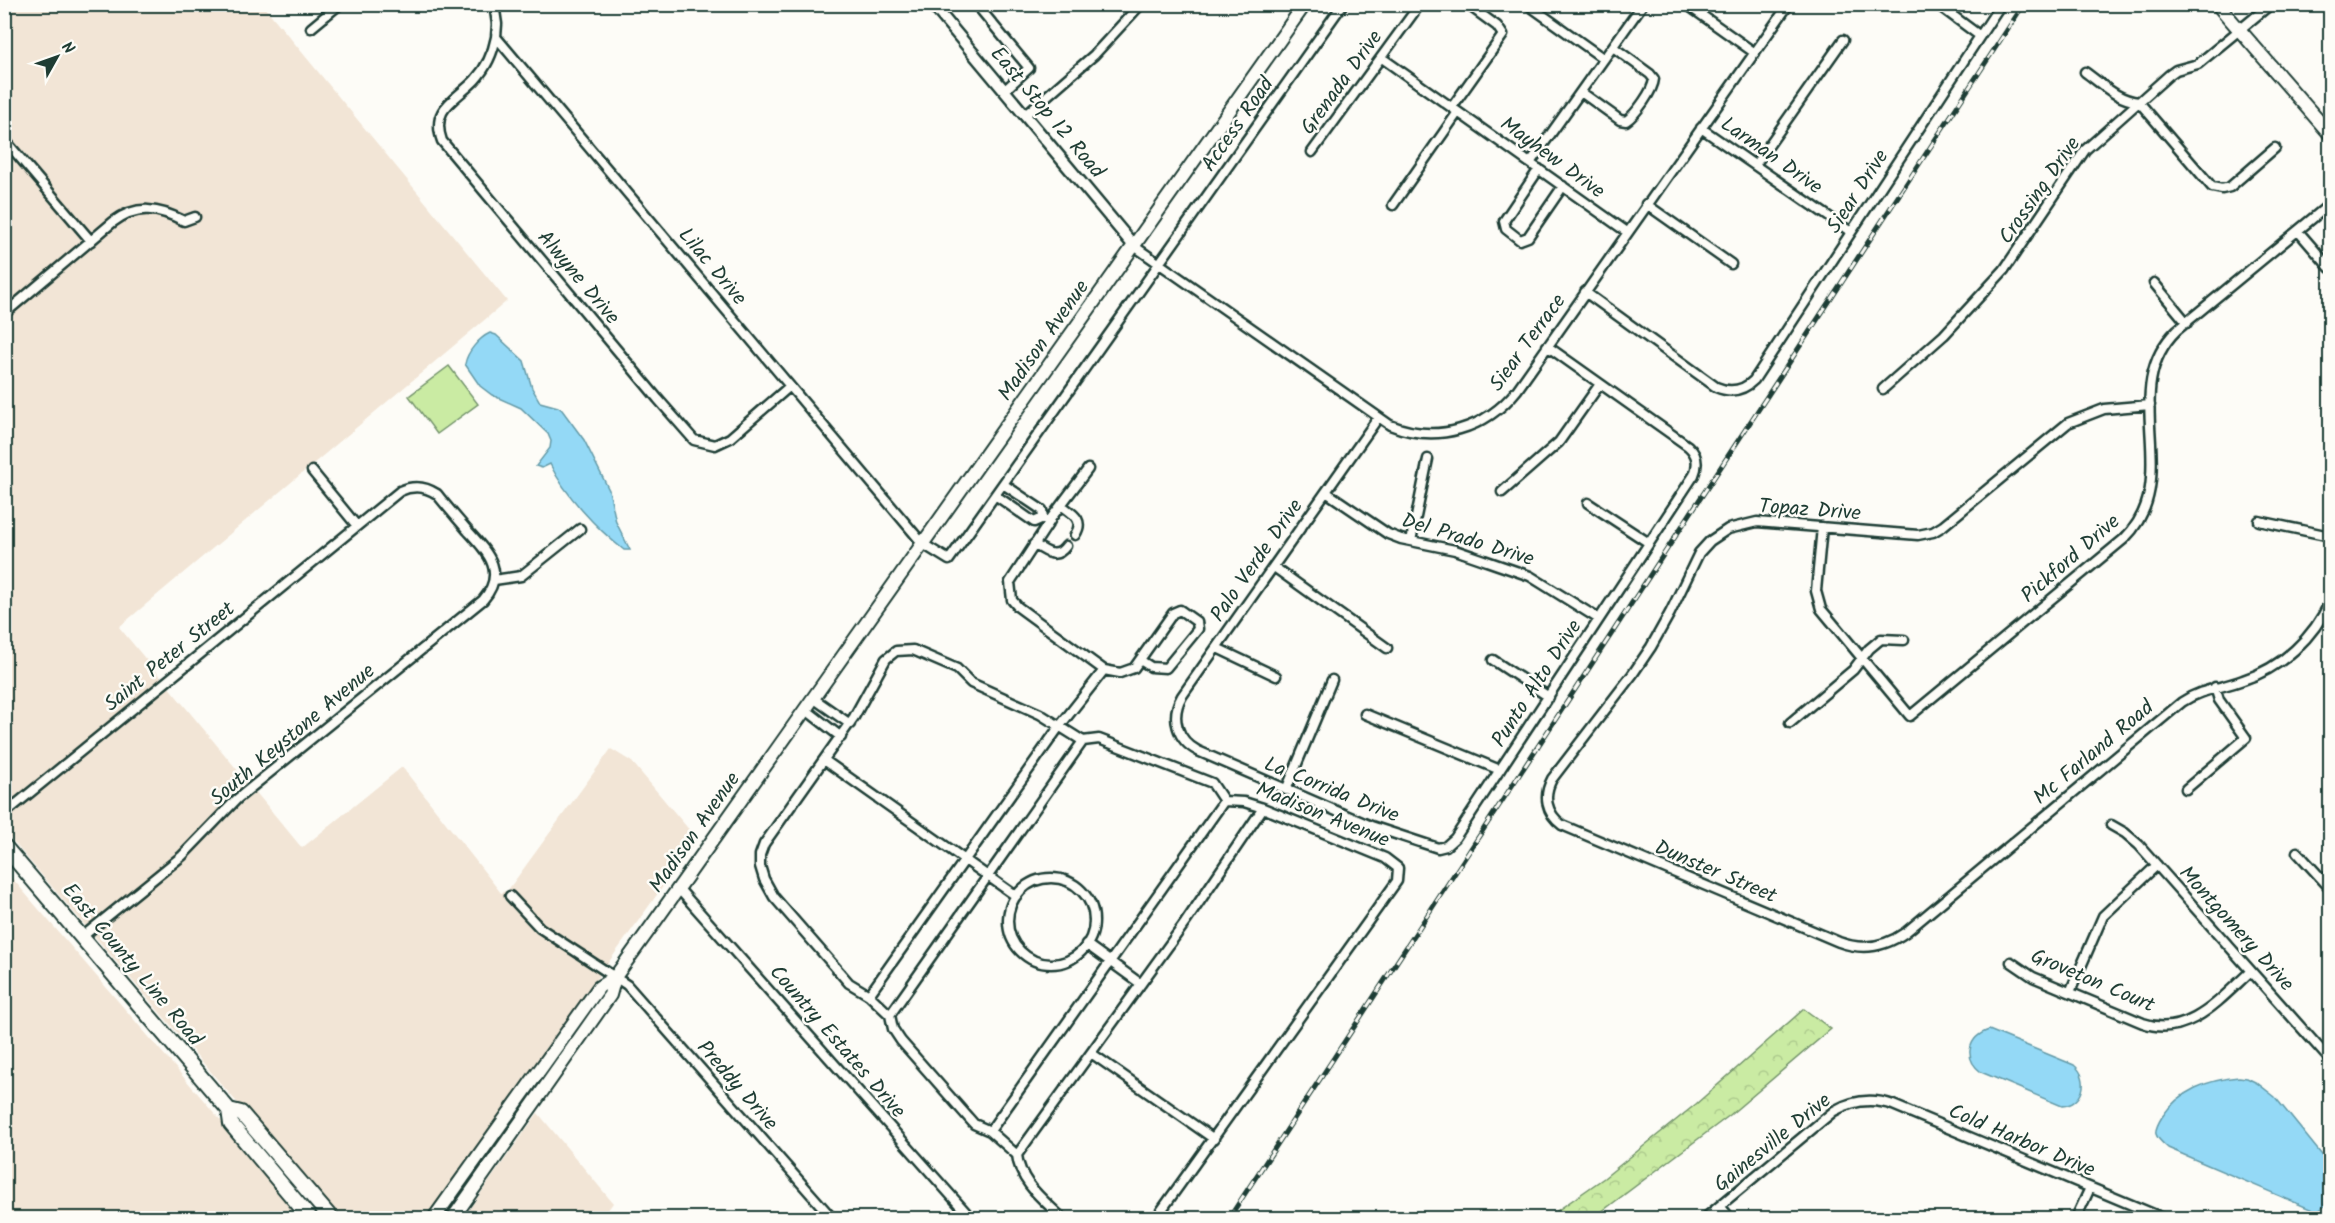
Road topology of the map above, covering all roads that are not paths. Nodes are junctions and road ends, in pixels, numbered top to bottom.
1 (340, 4) edge
2 (494, 4) edge
3 (932, 4) edge
4 (975, 4) edge
5 (1141, 4) edge
6 (1305, 4) edge
7 (1343, 4) edge
8 (1420, 4) edge
9 (1467, 4) edge
10 (1527, 4) edge
11 (1643, 4) edge
12 (1686, 4) edge
13 (1789, 4) edge
14 (1937, 4) edge
15 (2001, 4) edge
16 (2217, 4) edge
17 (2271, 4) edge
18 (311, 28) dead end
19 (2240, 31) junction
20 (1980, 36) junction
21 (496, 37) junction
22 (1844, 40) dead end
23 (1613, 47) junction
24 (1755, 53) junction
25 (1382, 58) junction
26 (1604, 58) junction
27 (2085, 72) dead end
28 (1005, 90) junction
29 (1581, 92) junction
30 (2139, 102) junction
31 (1455, 110) junction
32 (1026, 115) junction
33 (1701, 128) junction
34 (2331, 134) edge
35 (4, 139) edge
36 (2276, 148) dead end
37 (1312, 152) dead end
38 (1530, 163) junction
39 (1755, 165) junction
40 (1539, 169) junction
41 (1563, 186) junction
42 (1646, 204) junction
43 (2331, 204) edge
44 (1392, 205) dead end
45 (195, 217) dead end
46 (2298, 231) junction
47 (1627, 232) junction
48 (1851, 232) junction
49 (91, 241) junction
50 (1134, 246) junction
51 (1159, 264) junction
52 (1731, 264) dead end
53 (2331, 268) edge
54 (2154, 283) dead end
55 (1585, 292) junction
56 (4, 314) edge
57 (2187, 323) junction
58 (1547, 346) junction
59 (1600, 384) junction
60 (790, 386) junction
61 (1882, 389) dead end
62 (2150, 405) junction
63 (1378, 418) junction
64 (1428, 459) dead end
65 (1088, 469) dead end
66 (312, 471) dead end
67 (1003, 484) junction
68 (1326, 492) junction
69 (1502, 492) dead end
70 (995, 495) junction
71 (1588, 503) dead end
72 (1061, 505) junction
73 (1046, 519) junction
74 (2259, 521) dead end
75 (357, 525) junction
76 (1822, 527) junction
77 (580, 529) dead end
78 (1075, 535) dead end
79 (2331, 536) edge
80 (1411, 541) junction
81 (1649, 543) junction
82 (923, 544) junction
83 (1034, 544) junction
84 (1066, 546) dead end
85 (1274, 567) junction
86 (494, 578) junction
87 (2331, 601) edge
88 (1599, 620) junction
89 (1904, 640) dead end
90 (1216, 648) junction
91 (1387, 648) dead end
92 (1863, 659) junction
93 (1140, 660) junction
94 (1494, 660) dead end
95 (1104, 670) junction
96 (1276, 676) dead end
97 (1332, 680) dead end
98 (2215, 687) junction
99 (1549, 697) junction
100 (813, 698) junction
101 (805, 709) junction
102 (1365, 714) dead end
103 (1790, 723) dead end
104 (850, 724) junction
105 (1059, 727) junction
106 (1177, 727) joint
107 (841, 737) junction
108 (1083, 741) junction
109 (824, 760) junction
110 (1500, 770) junction
111 (2186, 789) dead end
112 (1286, 790) junction
113 (1224, 801) junction
114 (1548, 806) joint
115 (1263, 808) junction
116 (4, 814) edge
117 (2111, 825) dead end
118 (1451, 841) joint
119 (4, 846) edge
120 (2297, 852) dead end
121 (964, 859) junction
122 (2157, 865) junction
123 (989, 876) junction
124 (678, 888) junction
125 (2331, 888) edge
126 (510, 896) dead end
127 (1016, 896) junction
128 (82, 937) junction
129 (1086, 945) junction
130 (1881, 945) joint
131 (2011, 962) dead end
132 (1110, 963) junction
133 (2251, 971) junction
134 (615, 977) junction
135 (1141, 984) junction
136 (2070, 992) junction
137 (869, 995) junction
138 (890, 1014) junction
139 (1091, 1053) junction
140 (2331, 1060) edge
141 (1865, 1101) joint
142 (230, 1110) junction
143 (990, 1131) junction
144 (1214, 1139) junction
145 (257, 1154) junction
146 (1017, 1155) junction
147 (301, 1183) junction
148 (2090, 1188) junction
149 (1720, 1206) junction
150 (310, 1218) edge
151 (331, 1218) edge
152 (434, 1218) edge
153 (453, 1218) edge
154 (832, 1218) edge
155 (971, 1218) edge
156 (1062, 1218) edge
157 (1156, 1218) edge
158 (1706, 1218) edge
159 (1730, 1218) edge
160 (2076, 1218) edge
161 (2163, 1218) edge

1 - 18 street
2 - 21 street
3 - 28 street, East Stop 12 Road
4 - 28 street
5 - 32 street
6 - 50 main road, Madison Avenue
7 - 51 street, Access Road
8 - 25 street, Grenada Drive
9 - 31 street
10 - 26 street
11 - 23 street
12 - 24 street
13 - 24 street, Siear Terrace
14 - 20 street
15 - 20 street, Siear Drive
16 - 19 main road
17 - 19 street, Crossing Drive
19 - 30 street, Crossing Drive
19 - 34 main road
20 - 48 street, Siear Drive
21 - 60 street, Lilac Drive
21 - 60 street, Alwyne Drive
22 - 39 street
23 - 26 street
23 - 29 street
24 - 33 street, Siear Terrace
25 - 31 street, Mayhew Drive
25 - 37 street, Grenada Drive
26 - 29 street
27 - 30 street
28 - 32 street, East Stop 12 Road
29 - 38 street
30 - 36 street
30 - 61 street, Crossing Drive
31 - 38 street, Mayhew Drive
31 - 44 street
32 - 50 street, East Stop 12 Road
33 - 39 street, Larman Drive
33 - 42 street, Siear Terrace
35 - 49 street
38 - 40 street, Mayhew Drive
39 - 48 street, Larman Drive
40 - 41 street, Mayhew Drive
40 - 41 street
41 - 47 street, Mayhew Drive
42 - 47 street, Siear Terrace
42 - 52 street
43 - 46 street, Pickford Drive
45 - 49 street
46 - 53 street
46 - 57 street, Pickford Drive
47 - 55 street, Siear Terrace
48 - 55 street, Siear Drive
49 - 56 street
50 - 51 street, Siear Terrace
50 - 82 main road, Madison Avenue
51 - 63 street, Siear Terrace
51 - 67 street, Access Road
54 - 57 street
55 - 58 street, Siear Terrace
57 - 62 street, Pickford Drive
58 - 59 street
58 - 63 street, Siear Terrace
59 - 69 street
59 - 81 street, Punto Alto Drive
60 - 82 street, Lilac Drive
62 - 76 street, Topaz Drive
62 - 92 street, Pickford Drive
63 - 68 street, Palo Verde Drive
64 - 80 street
65 - 72 street
66 - 75 street
67 - 70 street, Access Road
67 - 73 street
68 - 80 street, Del Prado Drive
68 - 85 street, Palo Verde Drive
70 - 73 street
70 - 82 street, Lilac Drive
71 - 81 street
72 - 73 street
72 - 78 street
73 - 83 street
74 - 79 street
75 - 86 street, Saint Peter Street
75 - 116 street, Saint Peter Street
76 - 92 street
76 - 114 street, Topaz Drive
77 - 86 street
80 - 88 street, Del Prado Drive
81 - 88 street, Punto Alto Drive
82 - 100 main road, Madison Avenue
83 - 84 street
83 - 95 street
85 - 90 street, Palo Verde Drive
85 - 91 street
86 - 128 street, South Keystone Avenue
87 - 98 street, Mc Farland Road
88 - 99 street, Punto Alto Drive
89 - 92 street
90 - 96 street
90 - 106 street, Palo Verde Drive
92 - 103 street
93 - 93 street
93 - 95 street
94 - 99 street
95 - 105 street
97 - 112 street
98 - 111 street
98 - 130 street, Mc Farland Road
99 - 110 street, Punto Alto Drive
100 - 101 main road, Madison Avenue
100 - 104 street
101 - 107 street
101 - 124 main road, Madison Avenue
102 - 110 street
104 - 105 street, Madison Avenue
104 - 107 street, Madison Avenue
105 - 108 street, Madison Avenue
105 - 121 street
106 - 112 street, La Corrida Drive
107 - 109 street, Madison Avenue
108 - 113 street, Madison Avenue
108 - 123 street
109 - 121 street
109 - 137 street, Madison Avenue
110 - 118 street, Punto Alto Drive
112 - 118 street, La Corrida Drive
113 - 115 street, Madison Avenue
113 - 132 street
114 - 130 street, Dunster Street
115 - 135 street
115 - 144 street, Madison Avenue
117 - 122 street, Montgomery Drive
119 - 128 main road, East County Line Road
120 - 125 street
121 - 123 street
121 - 137 street
122 - 133 street, Montgomery Drive
122 - 136 street
123 - 127 street
123 - 138 street
124 - 134 main road, Madison Avenue
124 - 155 street, Country Estates Drive
126 - 134 street, Preddy Drive
127 - 129 street
127 - 129 street
128 - 142 main road, East County Line Road
129 - 132 street
131 - 136 street, Groveton Court
132 - 135 street
132 - 143 street
133 - 136 street, Groveton Court
133 - 140 street, Montgomery Drive
134 - 152 main road, Madison Avenue
134 - 153 main road, Madison Avenue
134 - 154 street, Preddy Drive
135 - 139 street
137 - 138 street
138 - 143 street
139 - 144 street
139 - 146 street
141 - 148 street, Cold Harbor Drive
141 - 149 street, Gainesville Drive
142 - 145 main road, East County Line Road
142 - 147 main road, East County Line Road
143 - 146 street
144 - 157 street
145 - 147 main road
145 - 150 main road, East County Line Road
146 - 156 street
147 - 151 main road, East County Line Road
148 - 160 street
148 - 161 street, Cold Harbor Drive
149 - 158 street, Gainesville Drive
149 - 159 street

